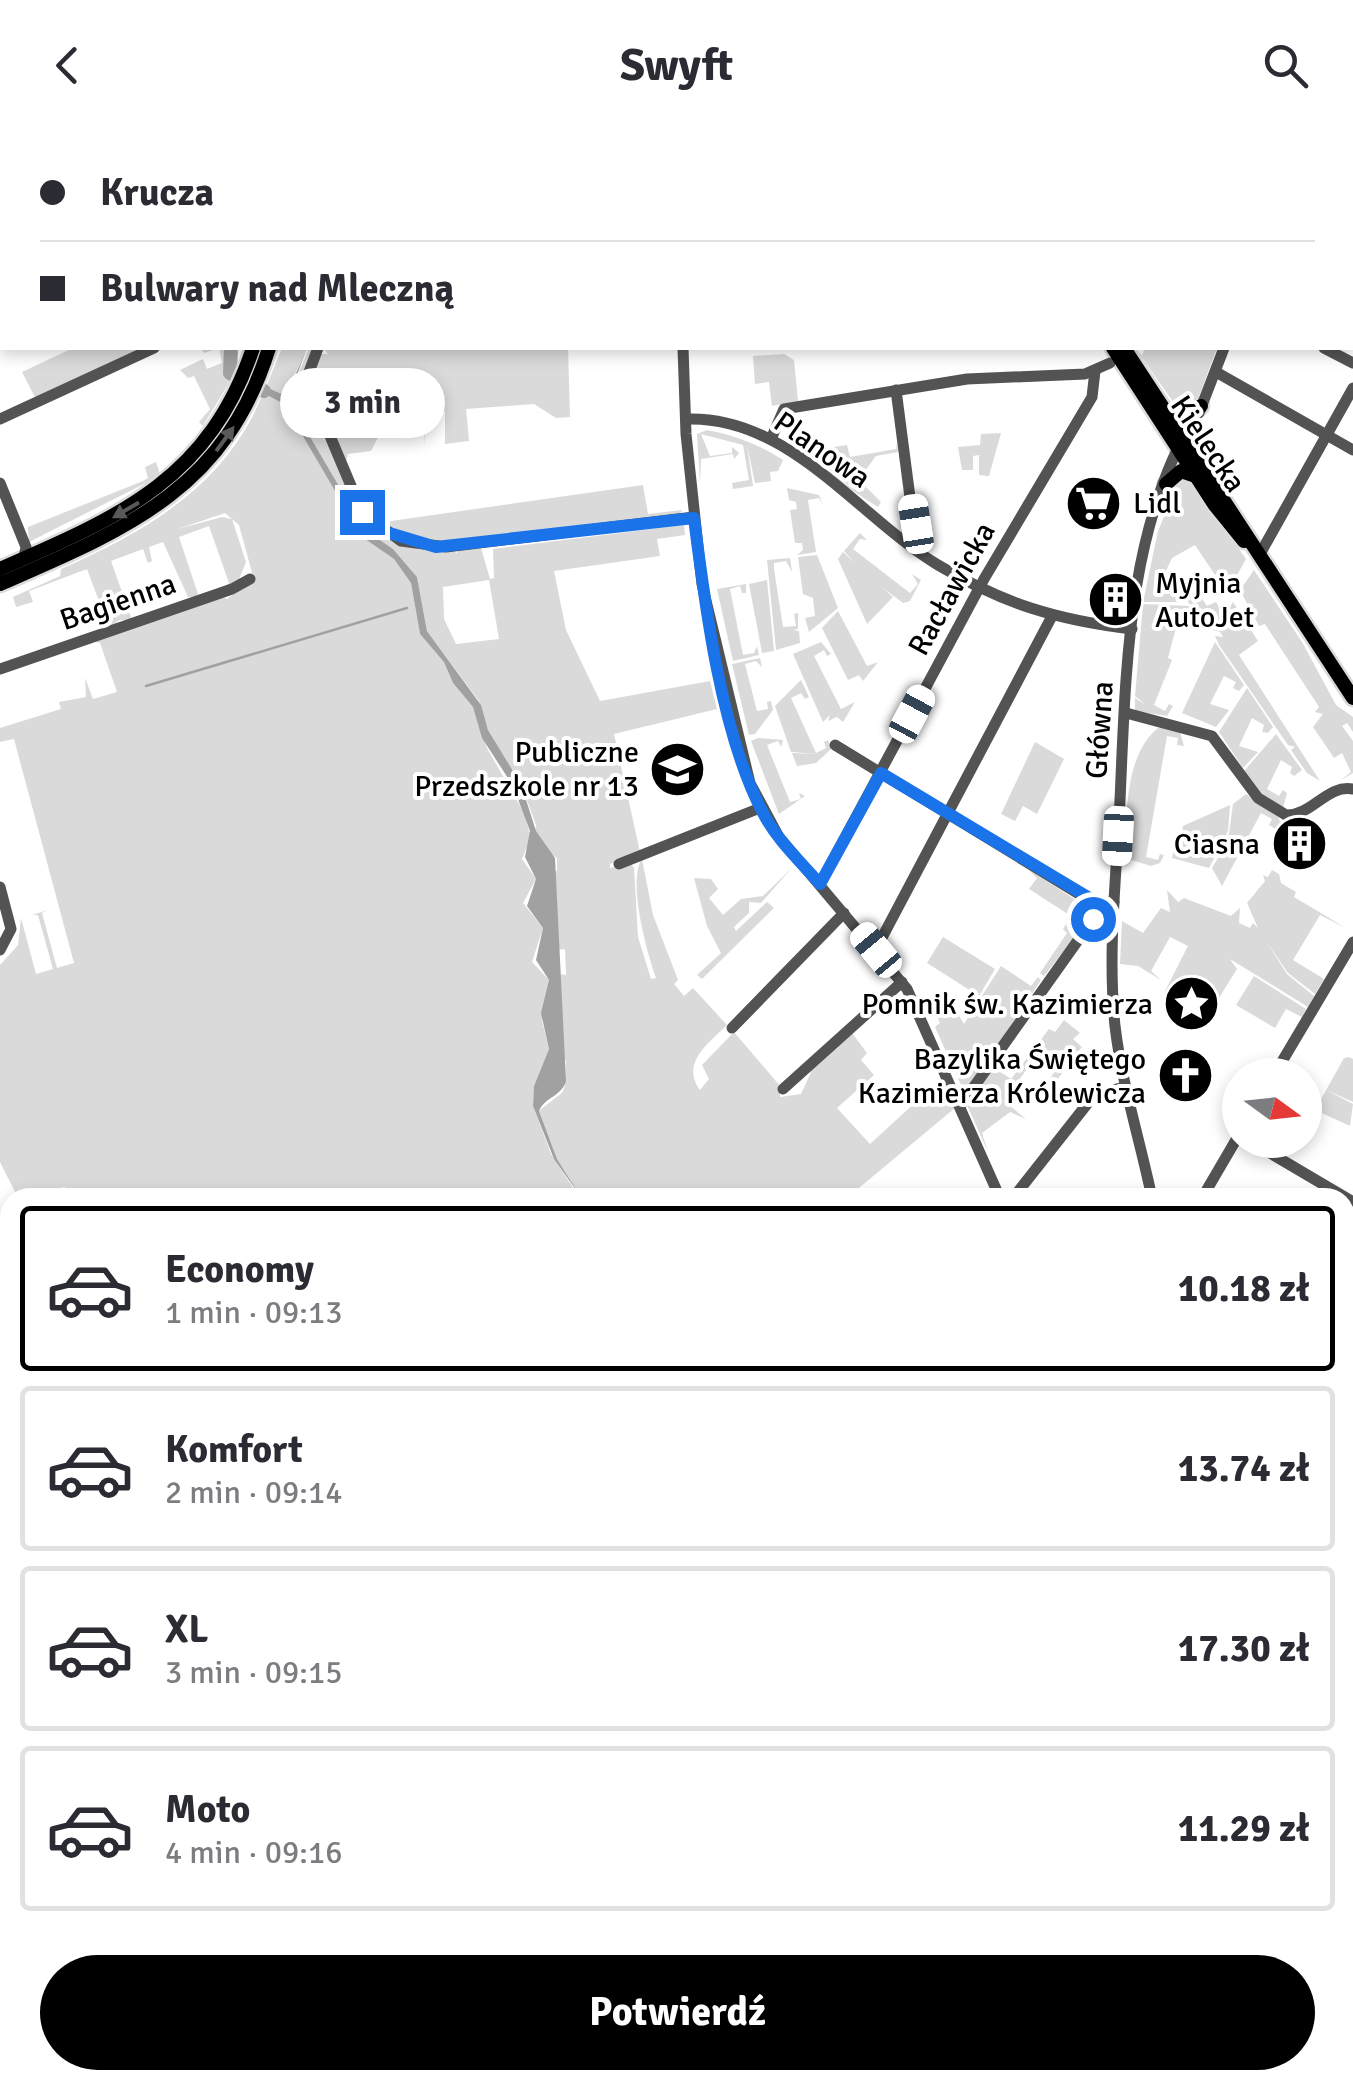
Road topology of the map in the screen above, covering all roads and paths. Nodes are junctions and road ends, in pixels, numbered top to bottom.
1 (150, 350) edge
2 (254, 350) edge
3 (268, 350) edge
4 (317, 350) edge
5 (683, 350) edge
6 (1114, 350) edge
7 (1125, 350) edge
8 (1223, 350) edge
9 (1328, 350) edge
10 (1110, 363) dead end
11 (1353, 363) edge
12 (1096, 371) junction
13 (1216, 372) junction
14 (252, 375) junction
15 (1353, 388) edge
16 (896, 390) junction
17 (244, 392) junction
18 (1201, 406) junction
19 (1169, 414) junction
20 (0, 419) edge
21 (686, 419) junction
22 (1326, 435) junction
23 (770, 440) junction
24 (1183, 442) junction
25 (1353, 450) edge
26 (1196, 476) junction
27 (0, 482) edge
28 (1166, 484) junction
29 (694, 518) junction
30 (1259, 537) junction
31 (917, 551) junction
32 (29, 553) junction
33 (1262, 559) junction
34 (0, 569) edge
35 (250, 579) dead end
36 (0, 584) edge
37 (980, 588) junction
38 (1051, 618) junction
39 (1132, 629) junction
40 (0, 669) edge
41 (1353, 698) edge
42 (1126, 713) junction
43 (835, 745) dead end
44 (881, 773) junction
45 (1353, 788) edge
46 (760, 808) junction
47 (949, 814) junction
48 (619, 864) dead end
49 (820, 884) junction
50 (0, 886) edge
51 (1096, 902) junction
52 (1114, 902) junction
53 (844, 913) junction
54 (1353, 942) edge
55 (0, 950) edge
56 (876, 950) junction
57 (902, 982) junction
58 (732, 1028) dead end
59 (1284, 1058) edge
60 (1125, 1087) junction
61 (783, 1089) dead end
62 (962, 1105) junction
63 (1226, 1158) edge
64 (1278, 1158) edge
65 (1323, 1185) junction
66 (996, 1188) edge
67 (1021, 1188) edge
68 (1150, 1188) edge
69 (1208, 1188) edge
70 (1321, 1188) edge
71 (1328, 1188) edge

1 - 20 street
2 - 14 main road
3 - 14 main road
4 - 29 street
5 - 21 street
6 - 24 main road, Kielecka
7 - 19 main road, Kielecka
8 - 13 street, Główna
9 - 11 street
10 - 12 street
12 - 16 street
12 - 37 street, Racławicka
13 - 18 street, Główna
13 - 22 street
14 - 17 main road
15 - 22 street
16 - 23 street
16 - 31 street, Planowa
17 -> 32 main road
36 -> 17 main road
18 - 19 main road
18 - 24 street, Główna
19 - 24 main road, Kielecka
21 - 23 street, Planowa
21 - 29 street
22 - 25 street
22 - 30 street
23 - 31 street, Planowa
24 - 26 main road, Kielecka
24 - 28 street, Główna
24 - 30 main road, Kielecka
26 - 28 main road
26 - 33 main road, Kielecka
27 - 32 street
28 - 39 street, Główna
29 - 46 street
30 - 33 main road, Kielecka
31 - 37 street, Planowa
32 - 34 main road
33 - 41 main road, Kielecka
35 - 40 street, Bagienna
37 - 38 street, Planowa
37 - 44 street, Racławicka
38 - 39 street, Planowa
38 - 47 street
39 - 42 street, Główna
42 - 45 street
42 - 52 street, Główna
43 - 44 street
44 - 47 street
44 - 49 street, Racławicka
46 - 48 street
46 - 49 street
47 - 51 street
47 - 56 street
49 - 53 street
50 - 55 street
51 - 52 street
51 - 62 street
52 - 60 street, Główna
53 - 56 street
53 - 58 street
54 - 59 street
56 - 57 street
57 - 61 street
57 - 62 street
60 - 67 street
60 - 68 street, Główna
62 - 66 street
63 - 69 street
64 - 65 street
65 - 70 street
65 - 71 street

